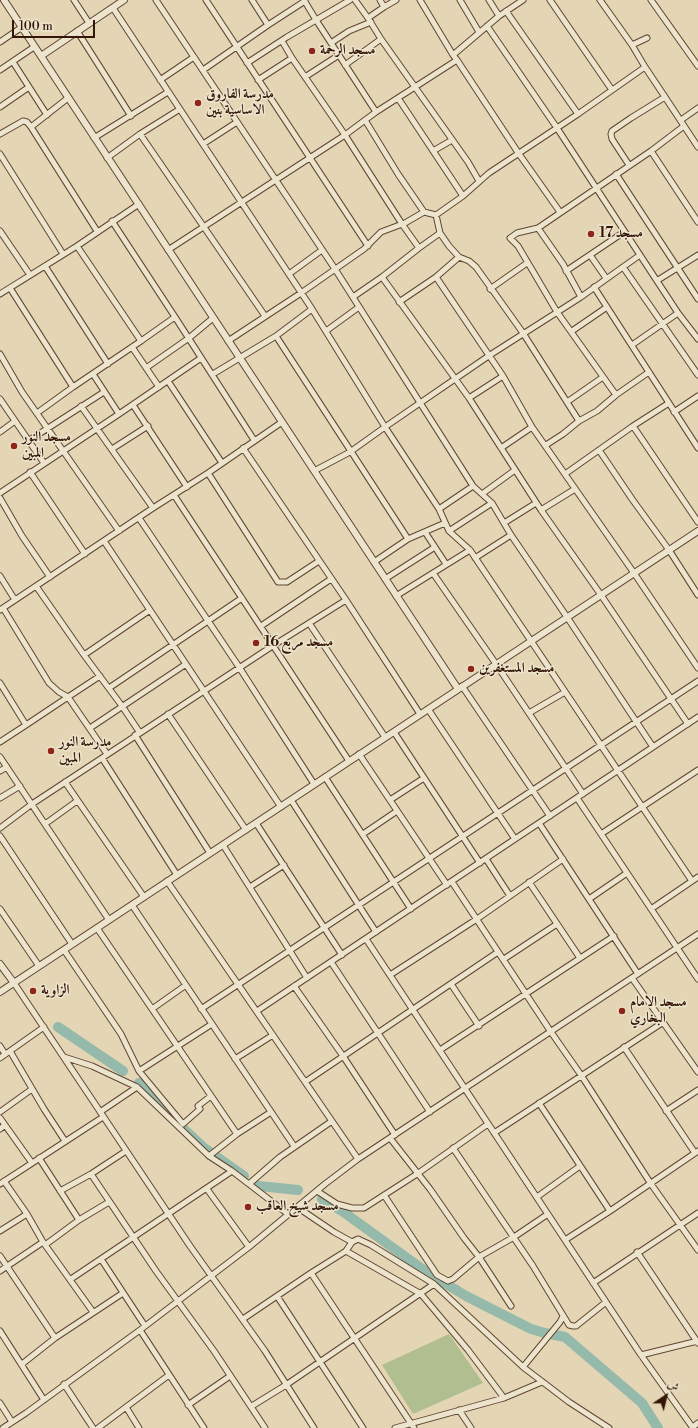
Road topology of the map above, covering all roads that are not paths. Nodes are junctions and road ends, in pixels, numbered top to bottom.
1 (4, 0) edge
2 (74, 0) edge
3 (124, 0) edge
4 (156, 0) edge
5 (206, 0) edge
6 (260, 0) edge
7 (350, 0) edge
8 (354, 0) edge
9 (380, 0) edge
10 (396, 0) edge
11 (420, 0) edge
12 (460, 0) edge
13 (489, 0) edge
14 (523, 0) edge
15 (550, 0) edge
16 (600, 0) edge
17 (651, 0) edge
18 (305, 1) edge
19 (253, 2) edge
20 (112, 8) junction
21 (384, 8) junction
22 (506, 11) junction
23 (499, 16) junction
24 (316, 20) junction
25 (370, 20) junction
26 (89, 24) junction
27 (268, 25) junction
28 (487, 26) junction
29 (22, 27) junction
30 (77, 31) junction
31 (480, 32) junction
32 (647, 38) dead end
33 (381, 39) junction
34 (282, 40) junction
35 (0, 42) edge
36 (331, 43) junction
37 (632, 45) junction
38 (34, 47) junction
39 (236, 47) junction
40 (339, 55) junction
41 (453, 55) junction
42 (41, 56) junction
43 (194, 57) junction
44 (292, 58) junction
45 (457, 60) junction
46 (13, 62) junction
47 (247, 64) junction
48 (345, 65) junction
49 (698, 66) edge
50 (645, 67) junction
51 (0, 70) edge
52 (203, 70) junction
53 (305, 77) junction
54 (160, 80) junction
55 (258, 80) junction
56 (29, 87) junction
57 (416, 87) junction
58 (612, 90) junction
59 (168, 92) junction
60 (665, 97) junction
61 (68, 98) junction
62 (398, 98) junction
63 (0, 107) edge
64 (698, 108) edge
65 (180, 110) junction
66 (376, 112) junction
67 (578, 114) junction
68 (47, 115) junction
69 (131, 116) junction
70 (365, 120) junction
71 (681, 120) junction
72 (237, 122) junction
73 (684, 126) junction
74 (31, 127) junction
75 (557, 128) junction
76 (0, 134) edge
77 (140, 134) junction
78 (345, 135) junction
79 (94, 138) junction
80 (452, 140) junction
81 (203, 144) junction
82 (698, 147) edge
83 (651, 150) junction
84 (433, 151) junction
85 (0, 154) edge
86 (518, 154) junction
87 (108, 158) junction
88 (309, 158) junction
89 (629, 165) junction
90 (616, 174) junction
91 (275, 179) junction
92 (479, 181) junction
93 (596, 188) junction
94 (462, 196) junction
95 (241, 202) junction
96 (139, 204) junction
97 (424, 212) junction
98 (560, 212) junction
99 (436, 215) junction
100 (112, 221) junction
101 (698, 222) edge
102 (402, 224) junction
103 (204, 227) junction
104 (538, 228) junction
105 (0, 230) edge
106 (98, 231) junction
107 (624, 232) junction
108 (440, 233) junction
109 (77, 246) junction
110 (368, 246) junction
111 (419, 248) junction
112 (168, 250) junction
113 (322, 250) junction
114 (64, 254) junction
115 (590, 255) junction
116 (640, 255) junction
117 (698, 255) edge
118 (459, 258) junction
119 (527, 263) junction
120 (45, 266) junction
121 (623, 266) junction
122 (678, 268) junction
123 (335, 269) junction
124 (566, 271) junction
125 (289, 274) junction
126 (30, 275) junction
127 (382, 277) junction
128 (436, 277) junction
129 (606, 278) junction
130 (658, 280) junction
131 (594, 287) junction
132 (10, 288) junction
133 (490, 289) junction
134 (301, 293) junction
135 (0, 294) edge
136 (353, 297) junction
137 (581, 297) junction
138 (698, 299) edge
139 (399, 302) junction
140 (359, 307) junction
141 (607, 307) junction
142 (312, 309) junction
143 (557, 312) junction
144 (678, 313) junction
145 (265, 316) junction
146 (175, 317) junction
147 (213, 318) junction
148 (662, 324) junction
149 (326, 331) junction
150 (572, 331) junction
151 (523, 333) junction
152 (276, 336) junction
153 (189, 338) junction
154 (698, 339) edge
155 (141, 341) junction
156 (228, 341) junction
157 (632, 345) junction
158 (132, 347) junction
159 (0, 354) edge
160 (490, 355) junction
161 (201, 358) junction
162 (239, 358) junction
163 (108, 364) junction
164 (146, 368) junction
165 (649, 372) junction
166 (93, 374) junction
167 (212, 374) junction
168 (698, 375) edge
169 (503, 376) junction
170 (603, 377) junction
171 (456, 379) junction
172 (168, 381) junction
173 (73, 387) junction
174 (159, 387) junction
175 (104, 392) junction
176 (616, 395) junction
177 (698, 396) edge
178 (469, 398) junction
179 (0, 399) edge
180 (567, 402) junction
181 (669, 403) junction
182 (133, 404) junction
183 (420, 404) junction
184 (81, 406) junction
185 (674, 412) junction
186 (37, 413) junction
187 (119, 414) junction
188 (15, 421) junction
189 (579, 421) junction
190 (282, 422) junction
191 (148, 426) junction
192 (532, 426) junction
193 (633, 426) junction
194 (385, 427) junction
195 (48, 428) junction
196 (97, 428) junction
197 (0, 432) edge
198 (254, 440) junction
199 (28, 441) junction
200 (546, 446) junction
201 (243, 448) junction
202 (501, 448) junction
203 (698, 448) edge
204 (112, 449) junction
205 (599, 450) junction
206 (63, 451) junction
207 (350, 452) junction
208 (44, 463) junction
209 (222, 463) junction
210 (515, 470) junction
211 (314, 471) junction
212 (30, 472) junction
213 (208, 472) junction
214 (565, 474) junction
215 (473, 486) junction
216 (187, 487) junction
217 (575, 489) junction
218 (0, 493) edge
219 (174, 494) junction
220 (482, 494) junction
221 (0, 498) edge
222 (492, 503) junction
223 (536, 503) junction
224 (153, 508) junction
225 (439, 509) junction
226 (541, 510) junction
227 (139, 518) junction
228 (445, 522) junction
229 (698, 522) edge
230 (504, 523) junction
231 (119, 531) junction
232 (449, 531) junction
233 (698, 531) edge
234 (425, 532) junction
235 (511, 535) junction
236 (408, 539) junction
237 (104, 540) junction
238 (435, 547) junction
239 (470, 550) junction
240 (669, 550) junction
241 (84, 554) junction
242 (475, 558) junction
243 (319, 561) junction
244 (374, 562) junction
245 (446, 564) junction
246 (432, 573) junction
247 (634, 573) junction
248 (0, 576) edge
249 (50, 577) junction
250 (331, 579) junction
251 (385, 579) junction
252 (36, 586) junction
253 (602, 595) junction
254 (698, 595) edge
255 (396, 596) junction
256 (242, 598) junction
257 (15, 600) junction
258 (346, 600) junction
259 (1, 609) edge
260 (150, 610) junction
261 (567, 617) junction
262 (209, 621) junction
263 (309, 623) junction
264 (261, 626) junction
265 (531, 641) junction
266 (174, 645) junction
267 (274, 645) junction
268 (84, 655) junction
269 (186, 664) junction
270 (496, 664) junction
271 (239, 667) junction
272 (698, 668) edge
273 (100, 676) junction
274 (698, 681) edge
275 (0, 684) edge
276 (108, 688) junction
277 (460, 688) junction
278 (204, 690) junction
279 (565, 692) junction
280 (68, 697) junction
281 (671, 699) junction
282 (122, 706) junction
283 (428, 709) junction
284 (529, 713) junction
285 (168, 714) junction
286 (420, 714) junction
287 (698, 717) edge
288 (637, 722) junction
289 (688, 724) junction
290 (26, 725) junction
291 (90, 728) junction
292 (394, 732) junction
293 (137, 734) junction
294 (385, 737) junction
295 (0, 742) edge
296 (601, 746) junction
297 (653, 747) junction
298 (107, 754) junction
299 (359, 754) junction
300 (0, 757) edge
301 (102, 758) junction
302 (349, 761) junction
303 (7, 767) junction
304 (566, 769) junction
305 (698, 770) edge
306 (0, 771) edge
307 (617, 771) junction
308 (325, 777) junction
309 (424, 778) junction
310 (65, 782) junction
311 (314, 784) junction
312 (20, 786) junction
313 (532, 791) junction
314 (583, 794) junction
315 (0, 798) edge
316 (577, 798) junction
317 (291, 800) junction
318 (390, 800) junction
319 (77, 801) junction
320 (32, 804) junction
321 (281, 806) junction
322 (642, 808) junction
323 (397, 810) junction
324 (498, 814) junction
325 (550, 816) junction
326 (256, 822) junction
327 (539, 823) junction
328 (45, 824) junction
329 (0, 828) edge
330 (246, 830) junction
331 (363, 834) junction
332 (601, 834) junction
333 (0, 836) edge
334 (463, 837) junction
335 (515, 839) junction
336 (223, 845) junction
337 (210, 853) junction
338 (429, 859) junction
339 (486, 859) junction
340 (563, 859) junction
341 (480, 863) junction
342 (284, 865) junction
343 (627, 873) junction
344 (177, 875) junction
345 (698, 877) edge
346 (167, 881) junction
347 (692, 881) junction
348 (529, 882) junction
349 (393, 883) junction
350 (449, 883) junction
351 (250, 887) junction
352 (510, 896) junction
353 (144, 897) junction
354 (589, 899) junction
355 (132, 905) junction
356 (359, 905) junction
357 (0, 909) edge
358 (411, 909) junction
359 (651, 909) junction
360 (477, 919) junction
361 (108, 920) junction
362 (557, 924) junction
363 (97, 928) junction
364 (324, 928) junction
365 (376, 932) junction
366 (698, 934) edge
367 (614, 936) junction
368 (366, 939) junction
369 (72, 944) junction
370 (677, 948) junction
371 (64, 950) junction
372 (290, 951) junction
373 (498, 952) junction
374 (342, 955) junction
375 (580, 958) junction
376 (504, 960) junction
377 (331, 962) junction
378 (0, 964) edge
379 (39, 966) junction
380 (638, 974) junction
381 (390, 975) junction
382 (307, 978) junction
383 (632, 978) junction
384 (698, 980) edge
385 (14, 983) junction
386 (238, 984) junction
387 (451, 984) junction
388 (186, 985) junction
389 (294, 986) junction
390 (0, 992) edge
391 (527, 994) junction
392 (152, 1009) junction
393 (202, 1009) junction
394 (413, 1010) junction
395 (257, 1011) junction
396 (662, 1023) junction
397 (212, 1024) junction
398 (479, 1026) junction
399 (44, 1027) junction
400 (551, 1032) junction
401 (377, 1034) junction
402 (273, 1035) junction
403 (0, 1046) edge
404 (177, 1046) junction
405 (624, 1047) junction
406 (440, 1050) junction
407 (7, 1053) junction
408 (343, 1056) junction
409 (64, 1057) junction
410 (0, 1058) edge
411 (235, 1059) junction
412 (139, 1071) junction
413 (698, 1072) edge
414 (581, 1075) junction
415 (305, 1082) junction
416 (137, 1086) junction
417 (465, 1088) junction
418 (32, 1089) junction
419 (698, 1090) edge
420 (211, 1096) junction
421 (539, 1103) junction
422 (666, 1111) junction
423 (0, 1112) edge
424 (271, 1112) junction
425 (430, 1112) junction
426 (101, 1114) junction
427 (0, 1118) edge
428 (332, 1121) junction
429 (488, 1124) junction
430 (5, 1125) junction
431 (0, 1129) edge
432 (494, 1133) junction
433 (237, 1134) junction
434 (395, 1135) junction
435 (390, 1138) junction
436 (65, 1141) junction
437 (294, 1146) junction
438 (454, 1148) junction
439 (126, 1151) junction
440 (696, 1152) edge
441 (209, 1156) junction
442 (39, 1158) junction
443 (358, 1159) junction
444 (32, 1163) junction
445 (580, 1166) junction
446 (232, 1171) junction
447 (91, 1174) junction
448 (417, 1174) junction
449 (2, 1182) edge
450 (249, 1184) junction
451 (651, 1184) junction
452 (207, 1189) junction
453 (317, 1190) junction
454 (60, 1191) junction
455 (384, 1195) junction
456 (536, 1197) junction
457 (108, 1202) junction
458 (297, 1207) junction
459 (610, 1211) junction
460 (698, 1213) edge
461 (27, 1214) junction
462 (169, 1214) junction
463 (288, 1214) junction
464 (548, 1214) junction
465 (79, 1220) junction
466 (680, 1224) junction
467 (0, 1231) edge
468 (514, 1237) junction
469 (133, 1238) junction
470 (565, 1240) junction
471 (352, 1242) junction
472 (44, 1243) junction
473 (249, 1247) junction
474 (698, 1250) edge
475 (346, 1251) junction
476 (637, 1252) junction
477 (0, 1256) edge
478 (479, 1257) junction
479 (101, 1259) junction
480 (6, 1265) junction
481 (0, 1271) edge
482 (311, 1273) junction
483 (211, 1275) junction
484 (71, 1279) junction
485 (593, 1283) junction
486 (434, 1284) junction
487 (123, 1293) junction
488 (421, 1294) junction
489 (276, 1296) junction
490 (178, 1301) junction
491 (606, 1302) junction
492 (511, 1306) dead end
493 (93, 1312) junction
494 (563, 1316) junction
495 (243, 1319) junction
496 (145, 1326) junction
497 (140, 1330) junction
498 (0, 1331) edge
499 (55, 1338) junction
500 (355, 1338) junction
501 (698, 1342) edge
502 (641, 1356) junction
503 (319, 1362) junction
504 (22, 1364) junction
505 (523, 1367) junction
506 (169, 1375) junction
507 (230, 1376) junction
508 (542, 1382) junction
509 (64, 1384) junction
510 (286, 1385) junction
511 (504, 1398) junction
512 (44, 1400) junction
513 (0, 1403) edge
514 (188, 1405) junction
515 (252, 1406) junction
516 (126, 1407) junction
517 (459, 1410) junction
518 (12, 1422) junction
519 (698, 1423) edge
520 (413, 1426) edge
521 (693, 1427) edge
522 (4, 1428) edge
523 (93, 1428) edge
524 (98, 1428) edge
525 (139, 1428) edge
526 (204, 1428) edge
527 (265, 1428) edge
528 (314, 1428) edge
529 (363, 1428) edge
530 (395, 1428) edge
531 (471, 1428) edge
532 (609, 1428) edge

1 - 29 street
2 - 26 street
3 - 20 street
4 - 43 street
5 - 39 street
6 - 19 street
7 - 24 street
8 - 25 street
9 - 21 street
10 - 21 street
11 - 41 street
12 - 31 street
13 - 23 street
14 - 22 street
15 - 58 street
16 - 37 street
17 - 49 street
18 - 24 street
18 - 27 street
19 - 27 street
20 - 26 street
20 - 54 street
21 - 25 street
22 - 23 street
22 - 67 street
23 - 28 street
24 - 34 street
24 - 36 street
25 - 33 street
25 - 36 street
26 - 30 street
27 - 39 street
28 - 31 street
28 - 75 street
29 - 35 street
29 - 38 street
30 - 42 street
30 - 69 street
31 - 41 street
32 - 37 street
33 - 48 street
33 - 57 street
34 - 44 street
34 - 47 street
36 - 40 street
37 - 50 street
38 - 42 street
38 - 46 street
39 - 47 street
39 - 52 street
40 - 48 street
40 - 53 street
41 - 45 street
42 - 61 street
43 - 52 street
43 - 54 street
44 - 53 street
44 - 55 street
45 - 57 street
45 - 86 street
46 - 51 street
46 - 56 street
47 - 55 street
48 - 66 street
50 - 58 street
50 - 60 street
52 - 72 street
53 - 78 street
54 - 59 street
55 - 88 street
56 - 63 street
56 - 68 street
57 - 62 street
57 - 80 street
58 - 67 street
59 - 65 street
59 - 69 street
60 - 71 street
60 - 89 street
61 - 68 street
61 - 79 street
62 - 66 street
62 - 84 street
64 - 71 street
65 - 77 street
65 - 81 street
66 - 70 street
67 - 75 street
68 - 74 street
69 - 79 street
70 - 78 street
70 - 97 street
71 - 73 street
72 - 81 street
72 - 91 street
73 - 82 street
73 - 83 street
74 - 76 street
74 - 106 street
75 - 86 street
75 - 93 street
77 - 87 street
77 - 103 street
78 - 88 street
78 - 102 street
79 - 87 street
80 - 84 street
80 - 92 street
81 - 95 street
83 - 89 street
83 - 101 street
84 - 94 street
85 - 114 street
86 - 92 street
86 - 98 street
87 - 96 street
88 - 91 street
88 - 110 street
89 - 90 street
90 - 93 street
90 - 122 street
91 - 95 street
91 - 113 street
92 - 94 street
93 - 98 street
93 - 107 street
94 - 99 street
95 - 103 street
95 - 125 street
96 - 100 street
96 - 112 street
97 - 99 street
97 - 102 street
98 - 104 street
99 - 108 street
100 - 106 street
100 - 146 street
102 - 110 street
102 - 111 street
103 - 112 street
103 - 145 street
104 - 119 street
104 - 124 street
105 - 126 street
106 - 109 street
107 - 115 street
107 - 116 street
108 - 111 street
108 - 118 street
109 - 114 street
109 - 155 street
110 - 123 street
111 - 127 street
112 - 147 street
113 - 123 street
113 - 125 street
114 - 120 street
115 - 124 street
115 - 129 street
116 - 121 street
116 - 130 street
117 - 122 street
118 - 128 street
118 - 133 street
119 - 133 street
119 - 143 street
120 - 126 street
120 - 163 street
121 - 129 street
121 - 148 street
122 - 130 street
122 - 138 street
123 - 134 street
123 - 136 street
124 - 137 street
125 - 134 street
126 - 132 street
127 - 136 street
127 - 139 street
128 - 139 street
128 - 160 street
129 - 131 street
130 - 144 street
131 - 137 street
131 - 141 street
132 - 135 street
132 - 173 street
133 - 151 street
134 - 142 street
134 - 145 street
136 - 140 street
137 - 143 street
139 - 171 street
140 - 149 street
140 - 183 street
141 - 150 street
141 - 157 street
142 - 149 street
142 - 152 street
143 - 150 street
143 - 151 street
144 - 148 street
144 - 154 street
145 - 156 street
146 - 153 street
146 - 155 street
147 - 153 street
147 - 156 street
148 - 157 street
148 - 168 street
149 - 194 street
150 - 170 street
151 - 160 street
151 - 180 street
152 - 162 street
152 - 207 street
153 - 161 street
153 - 164 street
155 - 158 street
156 - 162 street
157 - 165 street
158 - 163 street
158 - 164 street
159 - 186 street
160 - 169 street
160 - 171 street
161 - 167 street
161 - 172 street
162 - 167 street
162 - 190 street
163 - 166 street
164 - 174 street
165 - 176 street
165 - 181 street
166 - 173 street
166 - 175 street
167 - 198 street
169 - 178 street
169 - 192 street
170 - 176 street
170 - 180 street
171 - 178 street
171 - 183 street
172 - 174 street
172 - 209 street
173 - 186 street
174 - 182 street
175 - 184 street
175 - 187 street
176 - 189 street
177 - 185 street
178 - 202 street
179 - 188 street
180 - 189 street
181 - 185 street
181 - 193 street
182 - 187 street
182 - 191 street
183 - 194 street
183 - 215 street
184 - 195 street
184 - 196 street
185 - 203 street
186 - 195 street
187 - 196 street
188 - 197 street
188 - 199 street
189 - 200 street
190 - 198 street
190 - 211 street
191 - 204 street
191 - 216 street
192 - 200 street
192 - 202 street
193 - 205 street
193 - 229 street
194 - 207 street
194 - 225 street
195 - 199 street
195 - 206 street
196 - 204 street
196 - 206 street
198 - 201 street
199 - 208 street
200 - 214 street
201 - 209 street
201 - 243 street
202 - 210 street
204 - 224 street
205 - 214 street
205 - 240 street
206 - 208 street
206 - 231 street
207 - 211 street
207 - 236 street
208 - 212 street
209 - 213 street
210 - 220 street
210 - 223 street
211 - 244 street
212 - 218 street
212 - 241 street
213 - 216 street
213 - 243 street
214 - 217 street
215 - 220 street
215 - 225 street
216 - 219 street
217 - 226 street
217 - 247 street
219 - 224 street
219 - 256 street
220 - 222 street
221 - 249 street
222 - 230 street
222 - 232 street
223 - 226 street
223 - 230 street
224 - 227 street
225 - 228 street
226 - 253 street
227 - 231 street
227 - 262 street
228 - 232 street
228 - 234 street
230 - 235 street
231 - 237 street
232 - 239 street
233 - 240 street
234 - 236 street
234 - 238 street
235 - 242 street
235 - 261 street
236 - 244 street
237 - 241 street
237 - 260 street
238 - 245 street
238 - 251 street
239 - 242 street
239 - 245 street
240 - 247 street
240 - 254 street
241 - 249 street
242 - 265 street
243 - 250 street
244 - 251 street
245 - 246 street
246 - 255 street
246 - 270 street
247 - 253 street
247 - 272 street
248 - 257 street
249 - 252 street
250 - 258 street
250 - 264 street
251 - 255 street
252 - 257 street
252 - 268 street
253 - 261 street
253 - 281 street
255 - 277 street
256 - 262 street
256 - 264 street
257 - 259 street
258 - 263 street
258 - 286 street
259 - 280 street
260 - 266 street
260 - 268 street
261 - 265 street
261 - 288 street
262 - 266 street
262 - 271 street
263 - 267 street
263 - 294 street
264 - 267 street
265 - 270 street
265 - 279 street
266 - 269 street
266 - 276 street
267 - 271 street
267 - 302 street
268 - 273 street
269 - 278 street
269 - 282 street
270 - 277 street
270 - 284 street
271 - 278 street
271 - 311 street
273 - 276 street
273 - 280 street
274 - 281 street
275 - 290 street
276 - 282 street
277 - 283 street
277 - 313 street
278 - 285 street
278 - 321 street
279 - 284 street
279 - 296 street
280 - 290 street
280 - 291 street
281 - 288 street
281 - 289 street
282 - 291 street
282 - 293 street
283 - 286 street
283 - 324 street
284 - 304 street
285 - 293 street
285 - 330 street
286 - 292 street
287 - 289 street
288 - 296 street
288 - 297 street
289 - 297 street
290 - 295 street
291 - 298 street
292 - 294 street
292 - 309 street
293 - 298 street
293 - 337 street
294 - 299 street
296 - 304 street
296 - 307 street
297 - 307 street
298 - 301 street
299 - 302 street
299 - 318 street
300 - 303 street
301 - 310 street
301 - 344 street
302 - 308 street
303 - 306 street
303 - 312 street
304 - 313 street
304 - 314 street
305 - 322 street
307 - 314 street
307 - 322 street
308 - 311 street
308 - 331 street
309 - 318 street
309 - 334 street
310 - 319 street
310 - 320 street
311 - 317 street
312 - 315 street
312 - 320 street
313 - 324 street
313 - 325 street
314 - 316 street
316 - 325 street
316 - 332 street
317 - 321 street
317 - 356 street
318 - 323 street
319 - 328 street
319 - 353 street
320 - 328 street
320 - 329 street
321 - 326 street
322 - 332 street
322 - 347 street
323 - 331 street
323 - 338 street
324 - 334 street
324 - 335 street
325 - 327 street
326 - 330 street
326 - 342 street
327 - 335 street
327 - 340 street
328 - 361 street
330 - 336 street
331 - 349 street
332 - 343 street
333 - 369 street
334 - 338 street
334 - 341 street
335 - 339 street
336 - 337 street
336 - 351 street
337 - 344 street
338 - 349 street
338 - 350 street
339 - 341 street
339 - 352 street
340 - 348 street
340 - 354 street
341 - 350 street
342 - 351 street
342 - 364 street
343 - 354 street
343 - 359 street
344 - 346 street
345 - 347 street
346 - 353 street
346 - 386 street
347 - 359 street
348 - 352 street
348 - 362 street
349 - 356 street
349 - 358 street
350 - 358 street
350 - 360 street
351 - 372 street
352 - 360 street
353 - 355 street
354 - 367 street
355 - 361 street
355 - 388 street
356 - 364 street
356 - 365 street
357 - 379 street
358 - 365 street
359 - 370 street
360 - 373 street
360 - 381 street
361 - 363 street
362 - 375 street
362 - 376 street
363 - 369 street
363 - 392 street
364 - 372 street
364 - 374 street
365 - 368 street
366 - 370 street
367 - 375 street
367 - 380 street
368 - 374 street
368 - 381 street
369 - 371 street
370 - 380 street
370 - 384 street
371 - 379 street
371 - 412 street
372 - 382 street
372 - 386 street
373 - 376 street
373 - 387 street
374 - 377 street
375 - 391 street
376 - 391 street
377 - 382 street
377 - 401 street
378 - 385 street
379 - 385 street
380 - 383 street
381 - 394 street
382 - 389 street
383 - 396 street
383 - 400 street
385 - 390 street
385 - 399 street
386 - 393 street
386 - 395 street
387 - 394 street
387 - 398 street
388 - 392 street
388 - 393 street
389 - 395 street
389 - 408 street
391 - 398 street
391 - 400 street
392 - 404 street
393 - 397 street
394 - 401 street
394 - 406 street
395 - 402 street
396 - 405 street
396 - 413 street
397 - 404 street
397 - 411 street
398 - 406 street
399 - 407 street
399 - 409 street
400 - 414 street
400 - 417 street
401 - 408 street
401 - 425 street
402 - 411 street
402 - 415 street
403 - 407 street
404 - 412 street
404 - 420 street
405 - 414 street
405 - 422 street
406 - 417 street
407 - 410 street
407 - 418 street
408 - 415 street
408 - 434 street
409 - 416 street
409 - 426 street
411 - 424 street
412 - 420 street
414 - 421 street
414 - 451 street
415 - 428 street
416 - 426 street
416 - 441 street
417 - 425 street
417 - 429 street
418 - 423 street
418 - 436 street
419 - 422 street
420 - 433 street
421 - 432 street
421 - 445 street
422 - 440 street
424 - 433 street
424 - 437 street
425 - 434 street
426 - 436 street
426 - 439 street
427 - 430 street
428 - 437 street
428 - 443 street
429 - 432 street
429 - 438 street
430 - 431 street
430 - 444 street
432 - 456 street
433 - 441 street
434 - 435 street
435 - 443 street
435 - 448 street
436 - 442 street
437 - 450 street
438 - 448 street
438 - 468 street
439 - 447 street
439 - 462 street
440 - 451 street
441 - 446 street
442 - 444 street
442 - 454 street
443 - 453 street
444 - 449 street
445 - 456 street
445 - 459 street
446 - 450 street
446 - 452 street
447 - 454 street
447 - 457 street
448 - 455 street
448 - 478 street
449 - 461 street
450 - 463 street
451 - 459 street
451 - 466 street
452 - 462 street
452 - 473 street
453 - 455 street
453 - 458 street
454 - 465 street
455 - 478 street
456 - 464 street
457 - 465 street
457 - 469 street
458 - 463 street
458 - 471 street
459 - 470 street
460 - 466 street
461 - 467 street
461 - 472 street
462 - 469 street
462 - 483 street
463 - 473 street
464 - 468 street
464 - 470 street
465 - 472 street
466 - 474 street
466 - 476 street
468 - 478 street
468 - 494 street
469 - 479 street
469 - 490 street
470 - 485 street
471 - 475 street
471 - 486 street
472 - 480 street
472 - 484 street
473 - 483 street
475 - 482 street
475 - 488 street
476 - 485 street
476 - 501 street
477 - 480 street
478 - 492 street
479 - 484 street
479 - 487 street
480 - 481 street
480 - 499 street
482 - 489 street
482 - 500 street
483 - 490 street
483 - 495 street
484 - 493 street
485 - 491 street
486 - 488 street
486 - 505 street
487 - 493 street
487 - 496 street
488 - 500 street
488 - 511 street
489 - 495 street
489 - 503 street
490 - 496 street
490 - 507 street
491 - 494 street
491 - 502 street
493 - 499 street
494 - 505 street
495 - 510 street
496 - 497 street
497 - 506 street
497 - 509 street
498 - 504 street
499 - 504 street
500 - 503 street
500 - 520 street
501 - 502 street
502 - 521 street
503 - 510 street
503 - 529 street
504 - 512 street
505 - 508 street
506 - 514 street
506 - 516 street
507 - 514 street
507 - 515 street
508 - 511 street
508 - 532 street
509 - 512 street
509 - 523 street
510 - 515 street
510 - 528 street
511 - 517 street
512 - 518 street
513 - 518 street
514 - 526 street
515 - 527 street
516 - 524 street
516 - 525 street
517 - 520 street
517 - 531 street
518 - 522 street
519 - 521 street
520 - 530 street

